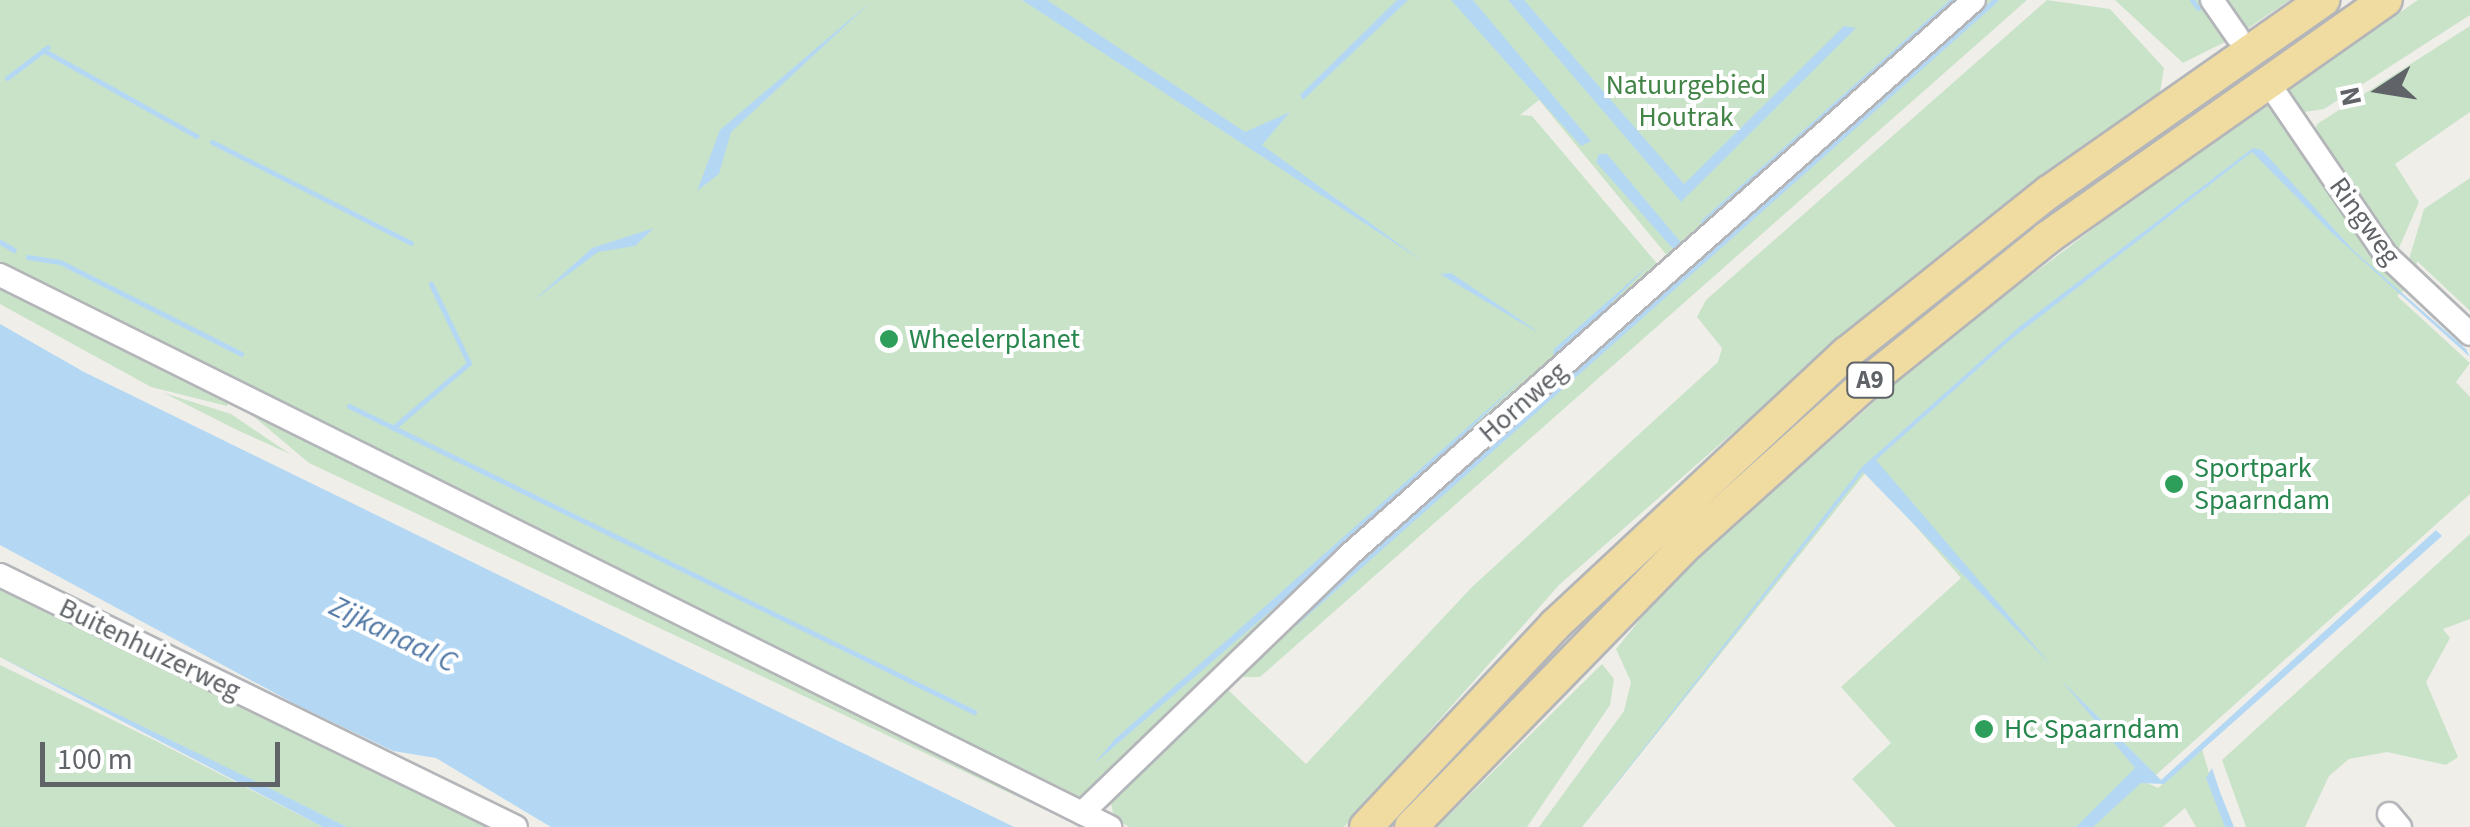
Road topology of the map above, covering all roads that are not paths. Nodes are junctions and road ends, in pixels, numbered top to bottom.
1 (1974, 0) edge
2 (2212, 0) edge
3 (2323, 0) edge
4 (2386, 0) edge
5 (2236, 36) dead end
6 (2276, 94) dead end
7 (0, 275) edge
8 (2470, 334) edge
9 (0, 576) edge
10 (1082, 814) junction
11 (516, 827) edge
12 (1110, 827) edge
13 (1366, 827) edge
14 (1411, 827) edge

1 - 10 street, Hornweg
2 - 5 street
3 - 13 highway, A9
4 - 14 highway, A9
6 - 8 street, Ringweg
7 - 10 street
9 - 11 street, Buitenhuizerweg
10 - 12 street

